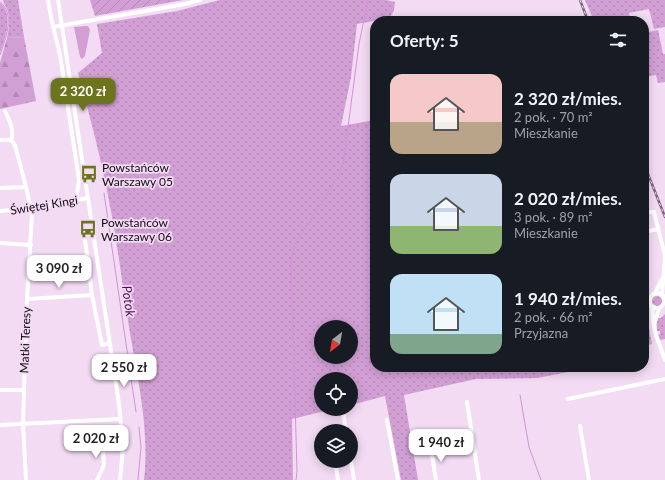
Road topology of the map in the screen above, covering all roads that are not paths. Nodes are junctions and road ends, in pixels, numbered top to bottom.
1 (48, 0) edge
2 (58, 0) edge
3 (200, 0) edge
4 (62, 25) junction
5 (53, 27) junction
6 (5, 111) dead end
7 (0, 140) edge
8 (11, 140) junction
9 (26, 187) junction
10 (0, 188) edge
11 (88, 198) junction
12 (76, 200) junction
13 (32, 208) junction
14 (0, 211) edge
15 (649, 212) edge
16 (83, 223) dead end
17 (658, 229) junction
18 (649, 231) edge
19 (0, 244) edge
20 (31, 245) junction
21 (662, 278) junction
22 (655, 293) junction
23 (92, 295) junction
24 (664, 296) edge
25 (27, 299) junction
26 (665, 303) edge
27 (652, 306) junction
28 (659, 308) junction
29 (654, 327) junction
30 (110, 344) junction
31 (665, 360) edge
32 (665, 379) edge
33 (0, 390) edge
34 (24, 390) junction
35 (568, 398) dead end
36 (467, 402) dead end
37 (120, 419) junction
38 (387, 420) dead end
39 (23, 424) junction
40 (0, 425) edge
41 (580, 426) dead end
42 (102, 439) dead end
43 (431, 449) dead end
44 (336, 468) edge
45 (352, 468) edge
46 (26, 480) edge
47 (97, 480) edge
48 (120, 480) edge
49 (338, 480) edge
50 (354, 480) edge
51 (398, 480) edge
52 (436, 480) edge
53 (479, 480) edge
54 (589, 480) edge

1 - 5 street
2 - 4 street
3 - 4 street
4 - 5 street
4 - 11 street
5 - 12 street
6 - 8 street, Matki Teresy
7 - 8 street
8 - 9 street, Matki Teresy
9 - 10 street
9 - 13 street, Matki Teresy
11 - 12 street, Świętej Kingi
11 - 30 street
12 - 13 street, Świętej Kingi
13 - 14 street, Świętej Kingi
13 - 20 street, Matki Teresy
15 - 17 street
16 - 23 street
17 - 18 street
17 - 21 street
19 - 20 street
20 - 25 street, Matki Teresy
21 - 22 street
21 - 24 street
22 - 24 street
22 - 27 street
23 - 25 street
23 - 30 street
24 - 26 street
25 - 34 street, Matki Teresy
26 - 28 street
27 - 28 street
27 - 29 street
28 - 29 street
29 - 31 street
30 - 37 street
32 - 35 street
33 - 34 street
34 - 39 street, Matki Teresy
36 - 53 street
37 - 39 street
37 - 48 street
38 - 51 street
39 - 40 street
39 - 46 street, Matki Teresy
41 - 54 street
42 - 47 street
43 - 52 street
44 - 49 street
45 - 50 street

